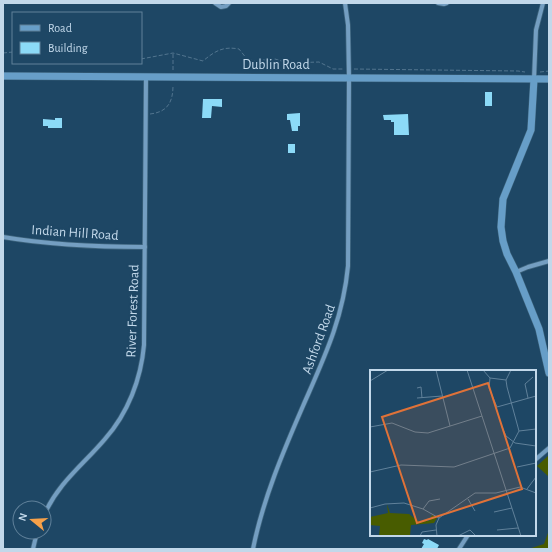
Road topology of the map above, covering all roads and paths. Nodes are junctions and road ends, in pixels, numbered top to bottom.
1 (215, 3) edge
2 (229, 3) edge
3 (345, 3) edge
4 (438, 3) edge
5 (447, 3) edge
6 (543, 3) edge
7 (173, 53) junction
8 (142, 59) edge
9 (173, 70) dead end
10 (349, 70) junction
11 (549, 71) edge
12 (3, 76) edge
13 (534, 76) junction
14 (146, 77) junction
15 (349, 78) junction
16 (549, 79) edge
17 (173, 85) dead end
18 (146, 115) junction
19 (3, 237) edge
20 (145, 247) junction
21 (549, 261) edge
22 (516, 272) junction
23 (549, 373) edge
24 (549, 448) edge
25 (536, 459) edge
26 (52, 501) edge
27 (467, 536) edge
28 (253, 549) edge
29 (459, 549) edge

1 - 2 street
3 - 10 street, Ashford Road
4 - 5 street
6 - 13 street
7 - 8 path
7 - 9 path
7 - 10 path
10 - 13 path
10 - 15 street, Ashford Road
11 - 13 path
12 - 14 main road, Dublin Road
13 - 15 main road, Dublin Road
13 - 16 main road, Dublin Road
13 - 22 main road
14 - 15 main road, Dublin Road
14 - 18 street, River Forest Road
15 - 28 street, Ashford Road
17 - 18 path
18 - 20 street, River Forest Road
19 - 20 street, Indian Hill Road
20 - 26 street, River Forest Road
21 - 22 street
22 - 23 main road
24 - 25 street
27 - 29 street

